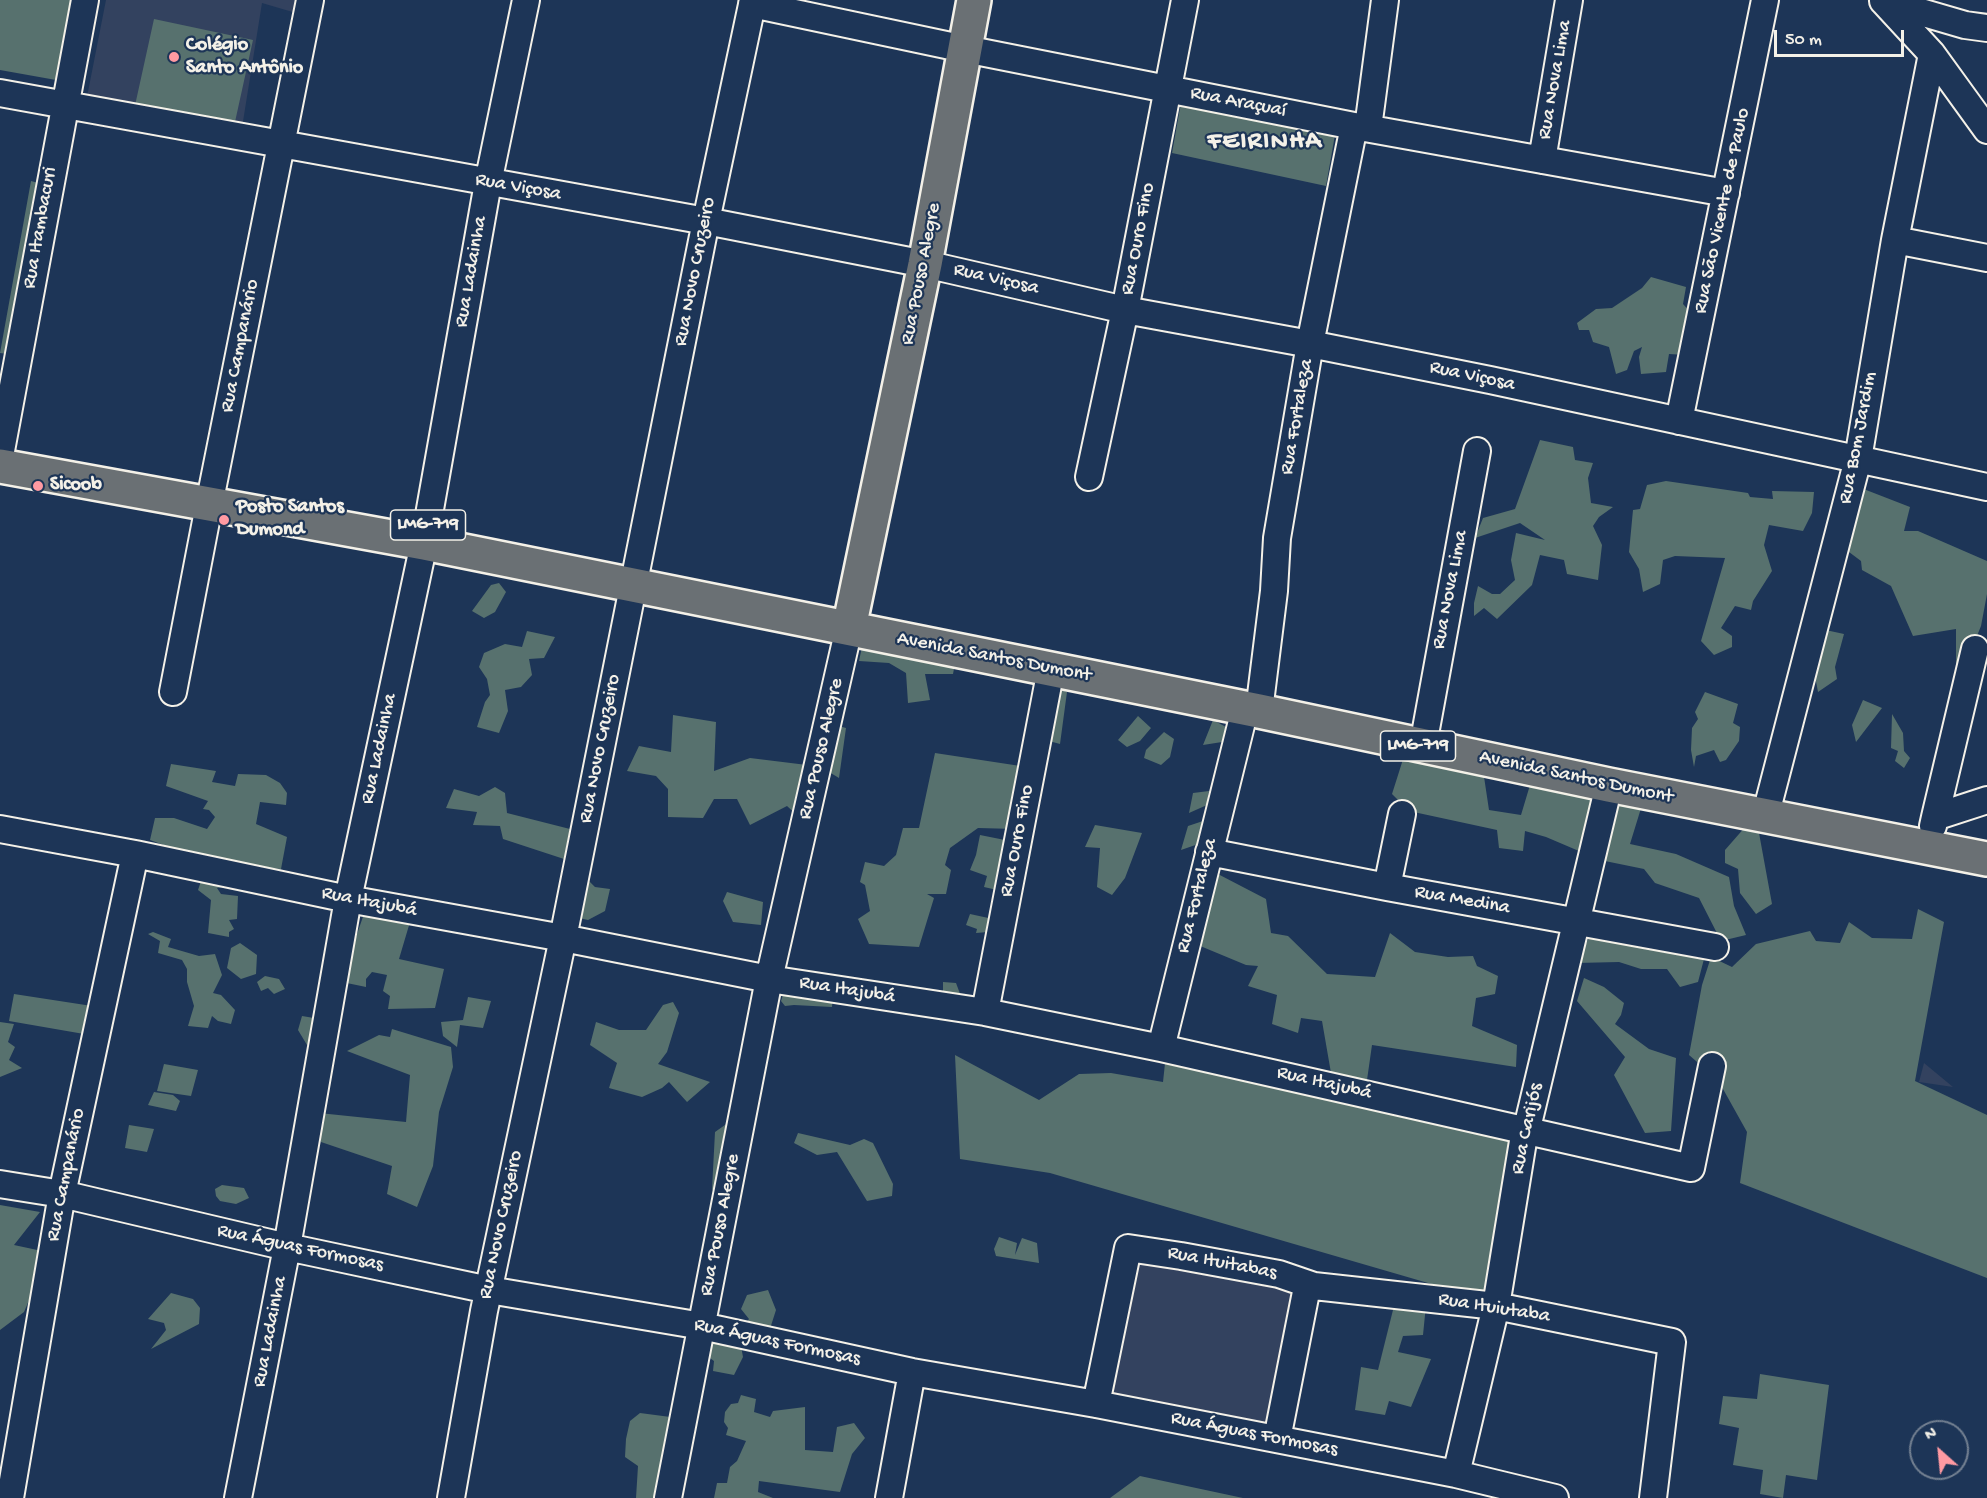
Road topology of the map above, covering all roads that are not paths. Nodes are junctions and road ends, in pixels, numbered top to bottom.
1 (85, 0) edge
2 (310, 0) edge
3 (526, 0) edge
4 (974, 0) edge
5 (1185, 0) edge
6 (1385, 0) edge
7 (1569, 0) edge
8 (1765, 0) edge
9 (1880, 1) edge
10 (752, 2) edge
11 (1927, 7) edge
12 (1987, 28) edge
13 (965, 49) junction
14 (1932, 54) junction
15 (1169, 89) junction
16 (0, 93) edge
17 (63, 106) junction
18 (1361, 127) junction
19 (1987, 130) edge
20 (281, 145) junction
21 (1542, 160) junction
22 (488, 183) junction
23 (1726, 193) junction
24 (706, 221) junction
25 (1895, 240) junction
26 (1987, 258) edge
27 (925, 264) junction
28 (1125, 310) junction
29 (1310, 344) junction
30 (1679, 421) junction
31 (1478, 452) dead end
32 (0, 455) edge
33 (1858, 459) junction
34 (1089, 477) dead end
35 (1987, 487) edge
36 (210, 497) junction
37 (426, 534) junction
38 (635, 577) junction
39 (852, 618) junction
40 (1975, 649) dead end
41 (1051, 669) junction
42 (173, 692) dead end
43 (1255, 704) junction
44 (1426, 729) junction
45 (1609, 786) junction
46 (1987, 800) edge
47 (1769, 806) junction
48 (1402, 814) dead end
49 (1934, 821) junction
50 (0, 829) edge
51 (1987, 836) edge
52 (1209, 852) junction
53 (135, 854) junction
54 (1987, 859) edge
55 (1387, 887) junction
56 (348, 899) junction
57 (1577, 921) junction
58 (563, 938) junction
59 (1715, 946) dead end
60 (769, 979) junction
61 (985, 1012) junction
62 (1161, 1048) junction
63 (1712, 1066) dead end
64 (1526, 1129) junction
65 (0, 1184) edge
66 (62, 1194) junction
67 (287, 1247) junction
68 (1314, 1286) junction
69 (489, 1290) junction
70 (1496, 1306) junction
71 (702, 1326) junction
72 (912, 1372) junction
73 (1096, 1404) junction
74 (1277, 1439) junction
75 (1456, 1474) junction
76 (10, 1498) edge
77 (238, 1498) edge
78 (451, 1498) edge
79 (668, 1498) edge
80 (889, 1498) edge
81 (1555, 1498) edge
82 (1653, 1498) edge

1 - 17 street, Rua Itambacuri
2 - 20 street, Rua Campanário
3 - 22 street, Rua Ladainha
4 - 13 main road, Rua Pouso Alegre
5 - 15 street, Rua Ouro Fino
6 - 18 street, Rua Fortaleza
7 - 21 street, Rua Nova Lima
8 - 23 street, Rua São Vicente de Paulo
9 - 11 street
9 - 14 street
10 - 13 street, Rua Araçuaí
10 - 24 street, Rua Novo Cruzeiro
11 - 12 street
13 - 15 street, Rua Araçuaí
13 - 27 main road, Rua Pouso Alegre
14 - 19 street
14 - 25 street, Rua Bom Jardim
15 - 18 street, Rua Araçuaí
15 - 28 street, Rua Ouro Fino
16 - 17 street, Rua Viçosa
17 - 20 street, Rua Viçosa
17 - 32 street, Rua Itambacuri
18 - 21 street, Rua Araçuaí
18 - 29 street, Rua Fortaleza
20 - 22 street, Rua Viçosa
20 - 36 street, Rua Campanário
21 - 23 street, Rua Araçuaí
22 - 24 street, Rua Viçosa
22 - 37 street, Rua Ladainha
23 - 30 street, Rua São Vicente de Paulo
24 - 27 street, Rua Viçosa
24 - 38 street, Rua Novo Cruzeiro
25 - 26 street
25 - 33 street, Rua Bom Jardim
27 - 28 street, Rua Viçosa
27 - 39 main road, Rua Pouso Alegre
28 - 29 street, Rua Viçosa
28 - 34 street, Rua Ouro Fino
29 - 30 street, Rua Viçosa
29 - 43 street, Rua Fortaleza
30 - 33 street, Rua Viçosa
31 - 44 street, Rua Nova Lima
32 - 36 main road, Avenida Santos Dumont / LMG-719
33 - 35 street, Rua Viçosa
33 - 47 street, Rua Bom Jardim
36 - 37 main road, Avenida Santos Dumont / LMG-719
36 - 42 street, Rua Campanário
37 - 38 main road, Avenida Santos Dumont / LMG-719
37 - 56 street, Rua Ladainha
38 - 39 main road, Avenida Santos Dumont / LMG-719
38 - 58 street, Rua Novo Cruzeiro
39 - 41 main road, Avenida Santos Dumont / LMG-719
39 - 43 main road, Avenida Santos Dumont / LMG-719
39 - 60 street, Rua Pouso Alegre
40 - 49 street
41 - 43 main road, Avenida Santos Dumont / LMG-719
41 - 61 street, Rua Ouro Fino
43 - 44 main road, Avenida Santos Dumont / LMG-719
43 - 45 main road, Avenida Santos Dumont / LMG-719
43 - 52 street, Rua Fortaleza
44 - 47 main road, Avenida Santos Dumont / LMG-719
45 - 47 main road, Avenida Santos Dumont / LMG-719
45 - 57 street, Rua Carijós
46 - 49 street
47 - 49 main road, Avenida Santos Dumont / LMG-719
47 - 54 main road, Avenida Santos Dumont / LMG-719
48 - 55 street
49 - 51 main road, Avenida Santos Dumont / LMG-719
50 - 53 street, Rua Itajubá
52 - 55 street, Rua Medina
52 - 62 street, Rua Fortaleza
53 - 56 street, Rua Itajubá
53 - 66 street, Rua Campanário
55 - 57 street, Rua Medina
56 - 58 street, Rua Itajubá
56 - 67 street, Rua Ladainha
57 - 59 street, Rua Medina
57 - 64 street, Rua Carijós
58 - 60 street, Rua Itajubá
58 - 69 street, Rua Novo Cruzeiro
60 - 61 street, Rua Itajubá
60 - 71 street, Rua Pouso Alegre
61 - 62 street, Rua Itajubá
62 - 64 street, Rua Itajubá
63 - 64 street, Rua Itajubá
64 - 70 street, Rua Carijós
65 - 66 street, Rua Águas Formosas
66 - 67 street, Rua Águas Formosas
66 - 76 street, Rua Campanário
67 - 69 street, Rua Águas Formosas
67 - 77 street, Rua Ladainha
68 - 70 street, Rua Ituiutaba
68 - 73 street, Rua Ituitabas
68 - 74 street
69 - 71 street, Rua Águas Formosas
69 - 78 street, Rua Novo Cruzeiro
70 - 75 street, Rua Carijós
70 - 82 street, Rua Ituiutaba
71 - 72 street, Rua Águas Formosas
71 - 79 street, Rua Pouso Alegre
72 - 73 street, Rua Águas Formosas
72 - 80 street
73 - 74 street, Rua Águas Formosas
74 - 75 street, Rua Águas Formosas
75 - 81 street, Rua Águas Formosas

